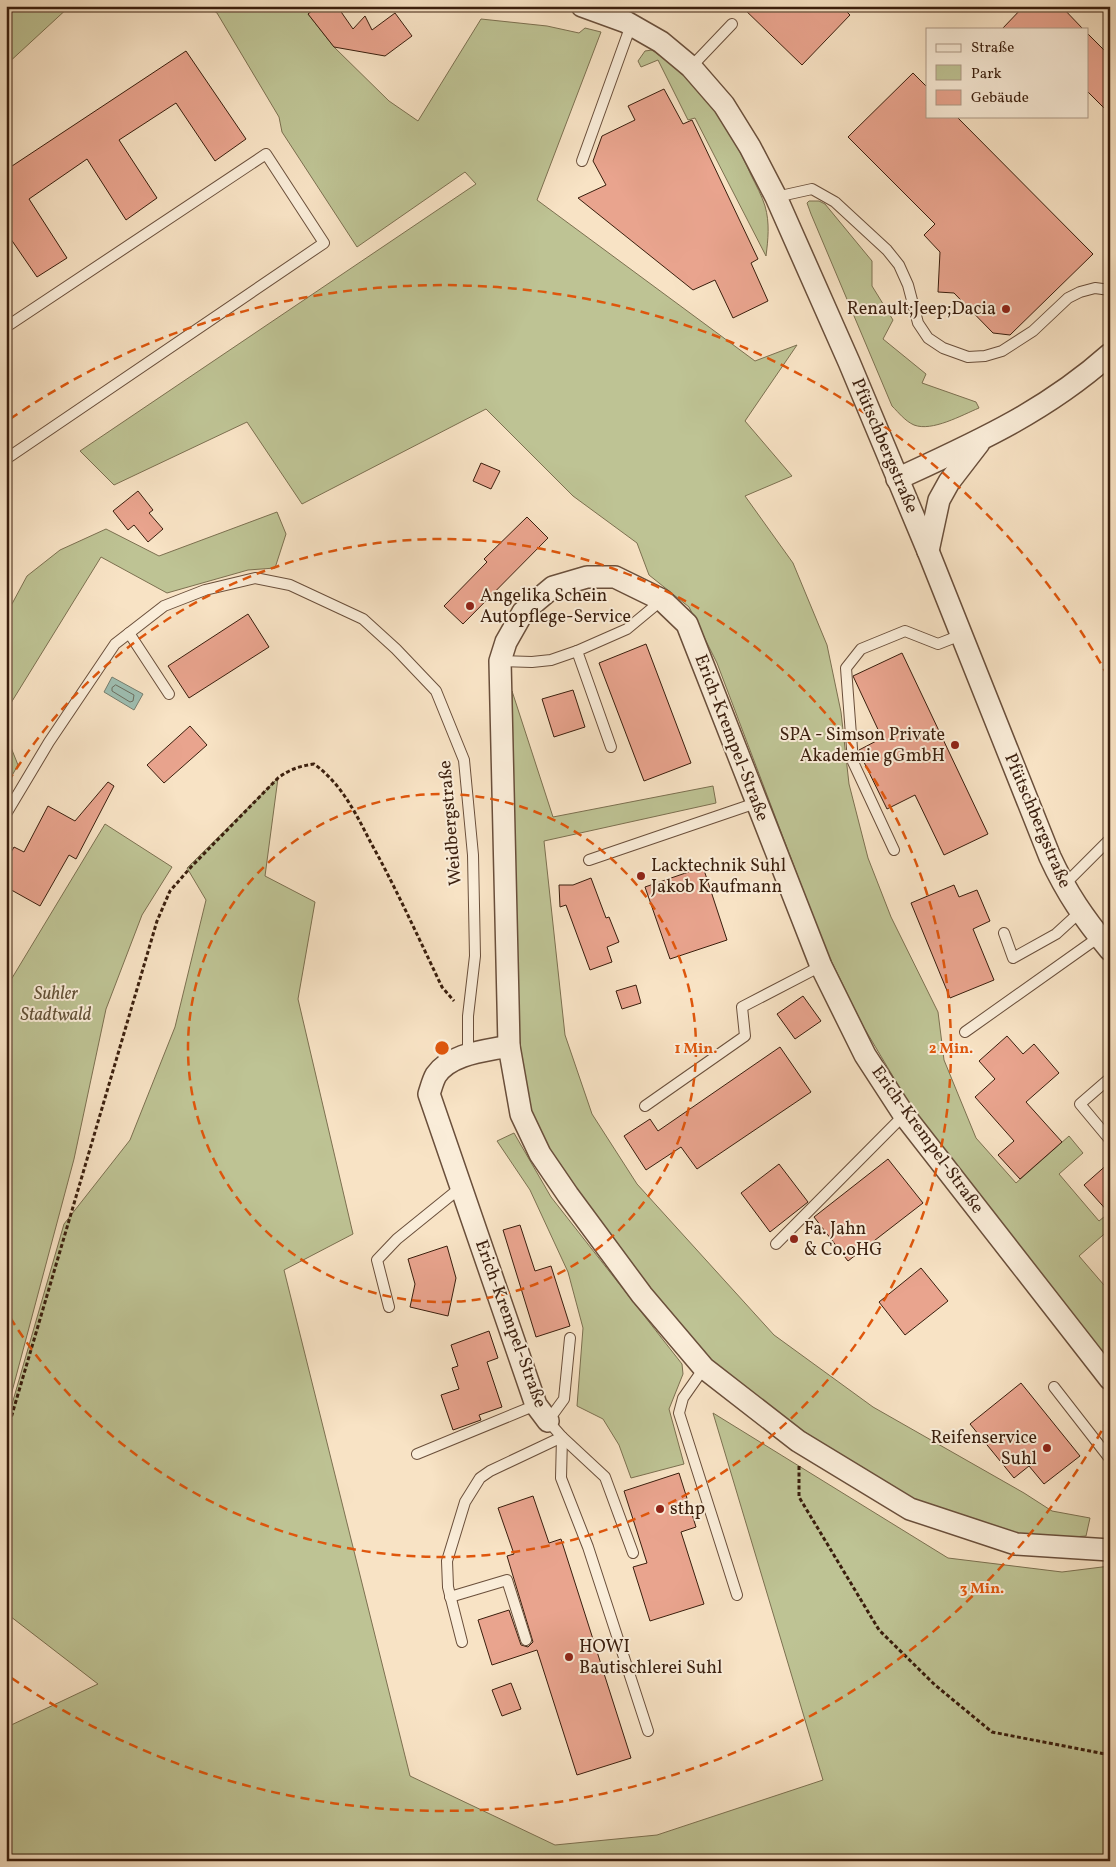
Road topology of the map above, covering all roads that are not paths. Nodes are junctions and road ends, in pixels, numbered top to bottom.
1 (582, 6) edge
2 (732, 24) dead end
3 (631, 25) junction
4 (691, 67) junction
5 (582, 161) dead end
6 (776, 197) junction
7 (1110, 290) edge
8 (6, 327) edge
9 (1110, 354) edge
10 (982, 439) junction
11 (6, 458) edge
12 (897, 479) junction
13 (928, 551) junction
14 (662, 600) junction
15 (129, 633) junction
16 (961, 635) junction
17 (577, 651) junction
18 (500, 661) junction
19 (169, 694) dead end
20 (611, 747) dead end
21 (756, 803) junction
22 (6, 814) edge
23 (1110, 839) edge
24 (894, 850) dead end
25 (588, 860) dead end
26 (1064, 886) junction
27 (1080, 912) junction
28 (1004, 933) dead end
29 (1104, 944) edge
30 (821, 966) junction
31 (965, 1032) dead end
32 (509, 1046) junction
33 (468, 1055) junction
34 (1110, 1078) edge
35 (645, 1106) dead end
36 (904, 1115) junction
37 (1110, 1140) edge
38 (460, 1188) junction
39 (776, 1244) dead end
40 (389, 1306) dead end
41 (570, 1338) dead end
42 (704, 1368) junction
43 (1110, 1379) edge
44 (1054, 1387) dead end
45 (542, 1413) junction
46 (562, 1437) junction
47 (417, 1454) dead end
48 (1110, 1459) edge
49 (1110, 1550) edge
50 (633, 1553) dead end
51 (737, 1596) dead end
52 (450, 1597) junction
53 (526, 1640) dead end
54 (462, 1642) dead end
55 (648, 1731) dead end

1 - 3 street, Pfütschbergstraße
2 - 4 lane
3 - 4 street, Pfütschbergstraße
3 - 5 lane
4 - 6 street, Pfütschbergstraße
6 - 7 lane
6 - 12 street, Pfütschbergstraße
8 - 11 lane
9 - 10 street
10 - 12 street
10 - 13 street
12 - 13 street, Pfütschbergstraße
13 - 16 street, Pfütschbergstraße
14 - 17 lane
14 - 18 street, Erich-Krempel-Straße
14 - 21 street, Erich-Krempel-Straße
15 - 19 lane
15 - 22 lane, Weidbergstraße
15 - 33 lane, Weidbergstraße
16 - 24 lane
16 - 26 street, Pfütschbergstraße
17 - 18 lane
17 - 20 lane
18 - 32 street, Erich-Krempel-Straße
21 - 25 lane
21 - 30 street, Erich-Krempel-Straße
23 - 26 lane
26 - 27 street, Pfütschbergstraße
27 - 28 lane
27 - 29 street, Pfütschbergstraße
29 - 31 lane
30 - 35 lane
30 - 36 street, Erich-Krempel-Straße
32 - 33 street, Erich-Krempel-Straße
32 - 42 street, Erich-Krempel-Straße
33 - 38 street, Erich-Krempel-Straße
34 - 37 lane
36 - 39 lane
36 - 43 street, Erich-Krempel-Straße
38 - 40 lane
38 - 45 street, Erich-Krempel-Straße
41 - 45 lane
42 - 49 street, Erich-Krempel-Straße
42 - 51 lane
44 - 48 lane
45 - 46 lane, Erich-Krempel-Straße
45 - 47 lane
46 - 50 lane, Erich-Krempel-Straße
46 - 52 lane
46 - 55 lane
52 - 53 lane
52 - 54 lane

